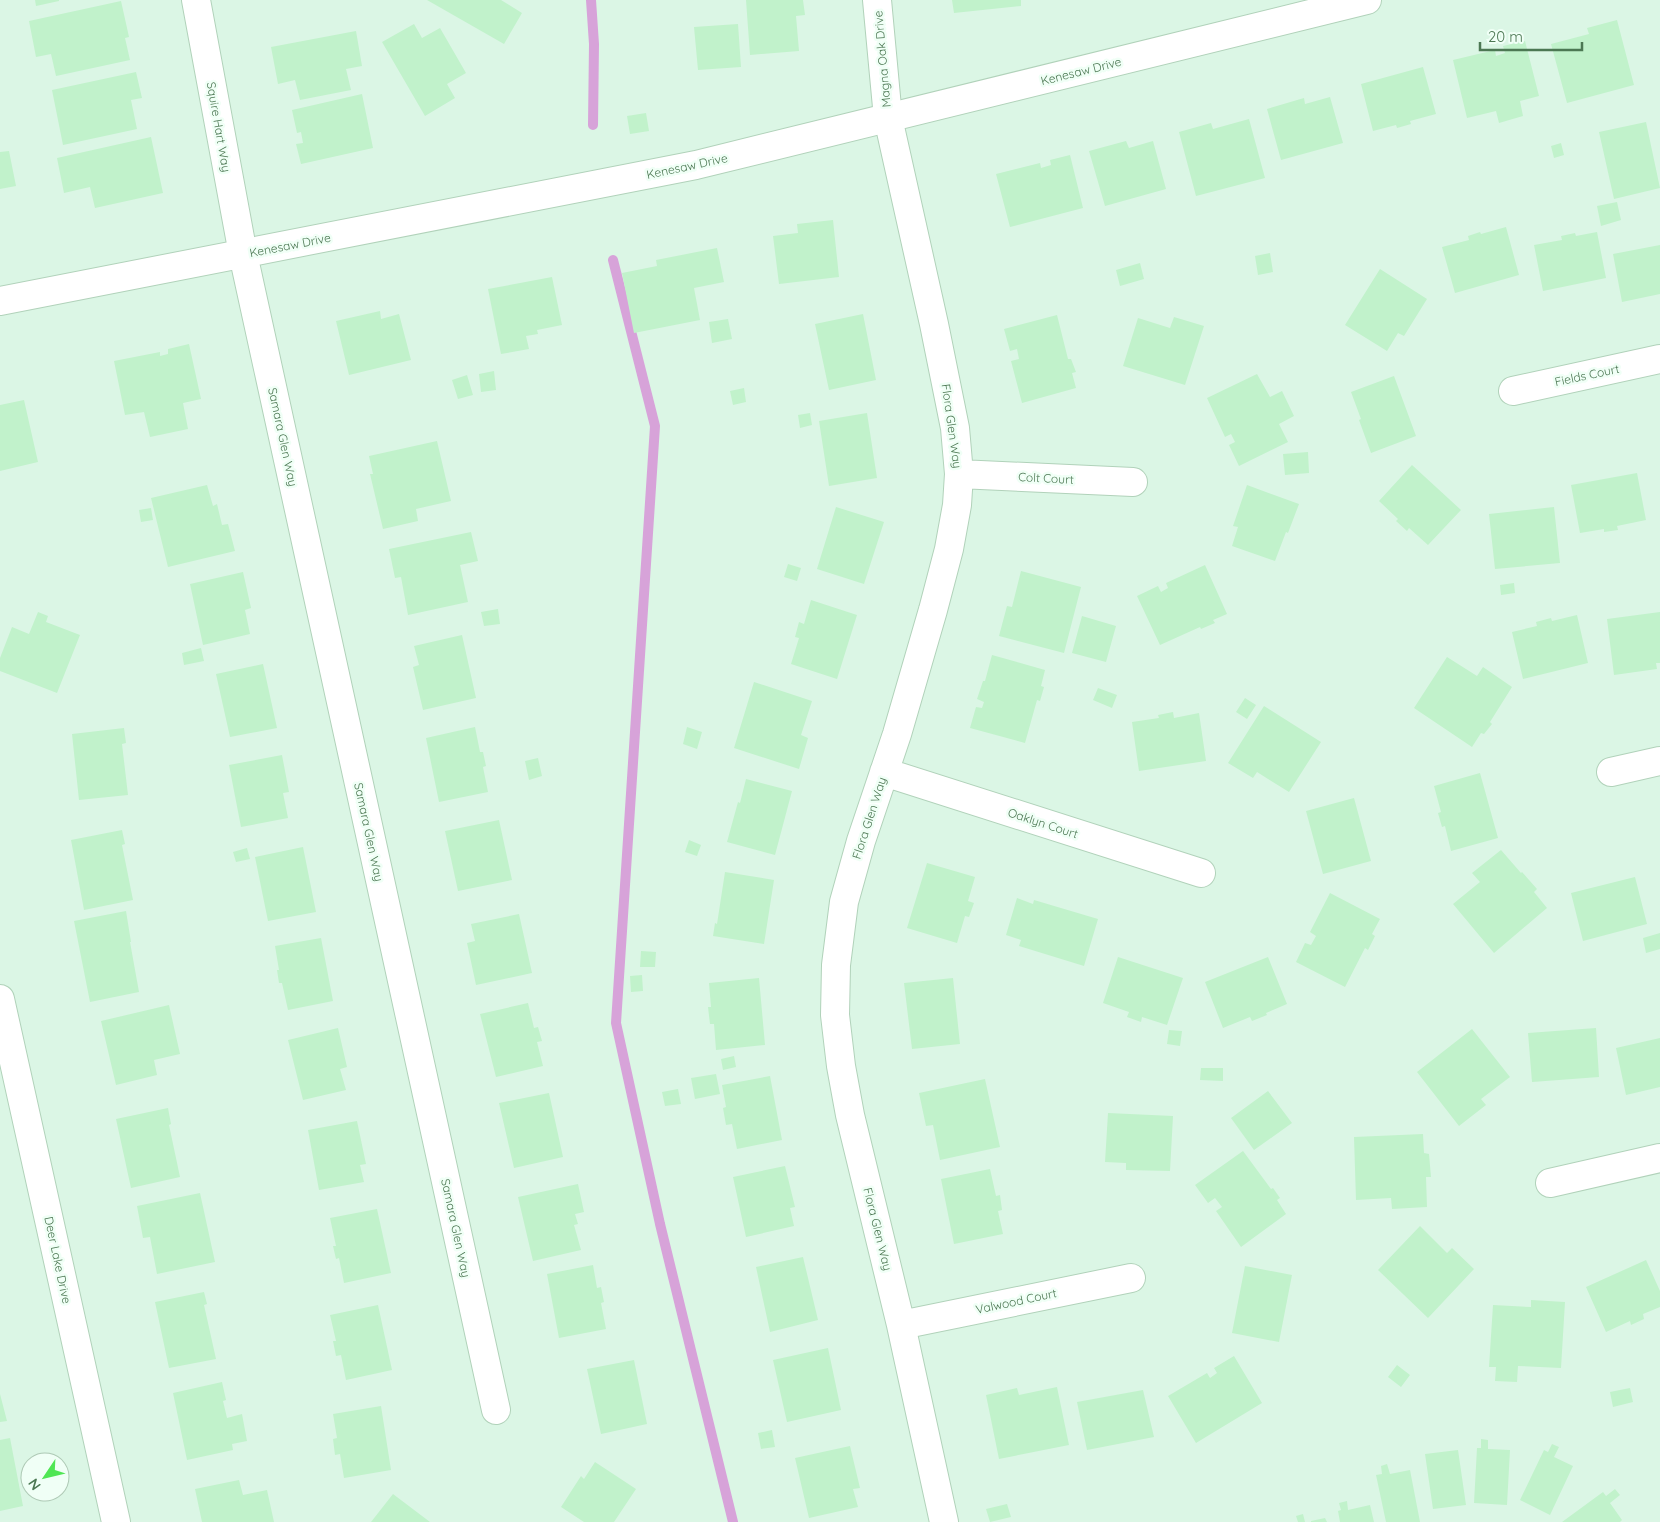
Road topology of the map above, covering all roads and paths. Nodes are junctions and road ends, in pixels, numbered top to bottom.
1 (196, 0) edge
2 (877, 0) edge
3 (1367, 0) edge
4 (888, 118) junction
5 (243, 254) junction
6 (0, 301) edge
7 (1660, 359) edge
8 (1513, 391) dead end
9 (959, 474) junction
10 (1133, 482) dead end
11 (1660, 761) edge
12 (884, 772) junction
13 (1611, 772) dead end
14 (1201, 873) dead end
15 (0, 998) edge
16 (1660, 1158) edge
17 (1550, 1183) dead end
18 (1131, 1278) dead end
19 (902, 1325) junction
20 (496, 1410) dead end
21 (116, 1522) edge
22 (944, 1522) edge

1 - 5 street, Squire Hart Way
2 - 4 street, Magna Oak Drive
3 - 4 street, Kenesaw Drive
4 - 5 street, Kenesaw Drive
4 - 9 street, Flora Glen Way
5 - 6 street, Kenesaw Drive
5 - 20 street, Samara Glen Way
7 - 8 street, Fields Court
9 - 10 street, Colt Court
9 - 12 street, Flora Glen Way
11 - 13 street
12 - 14 street, Oaklyn Court
12 - 19 street, Flora Glen Way
15 - 21 street, Deer Lake Drive
16 - 17 street
18 - 19 street, Valwood Court
19 - 22 street, Flora Glen Way

